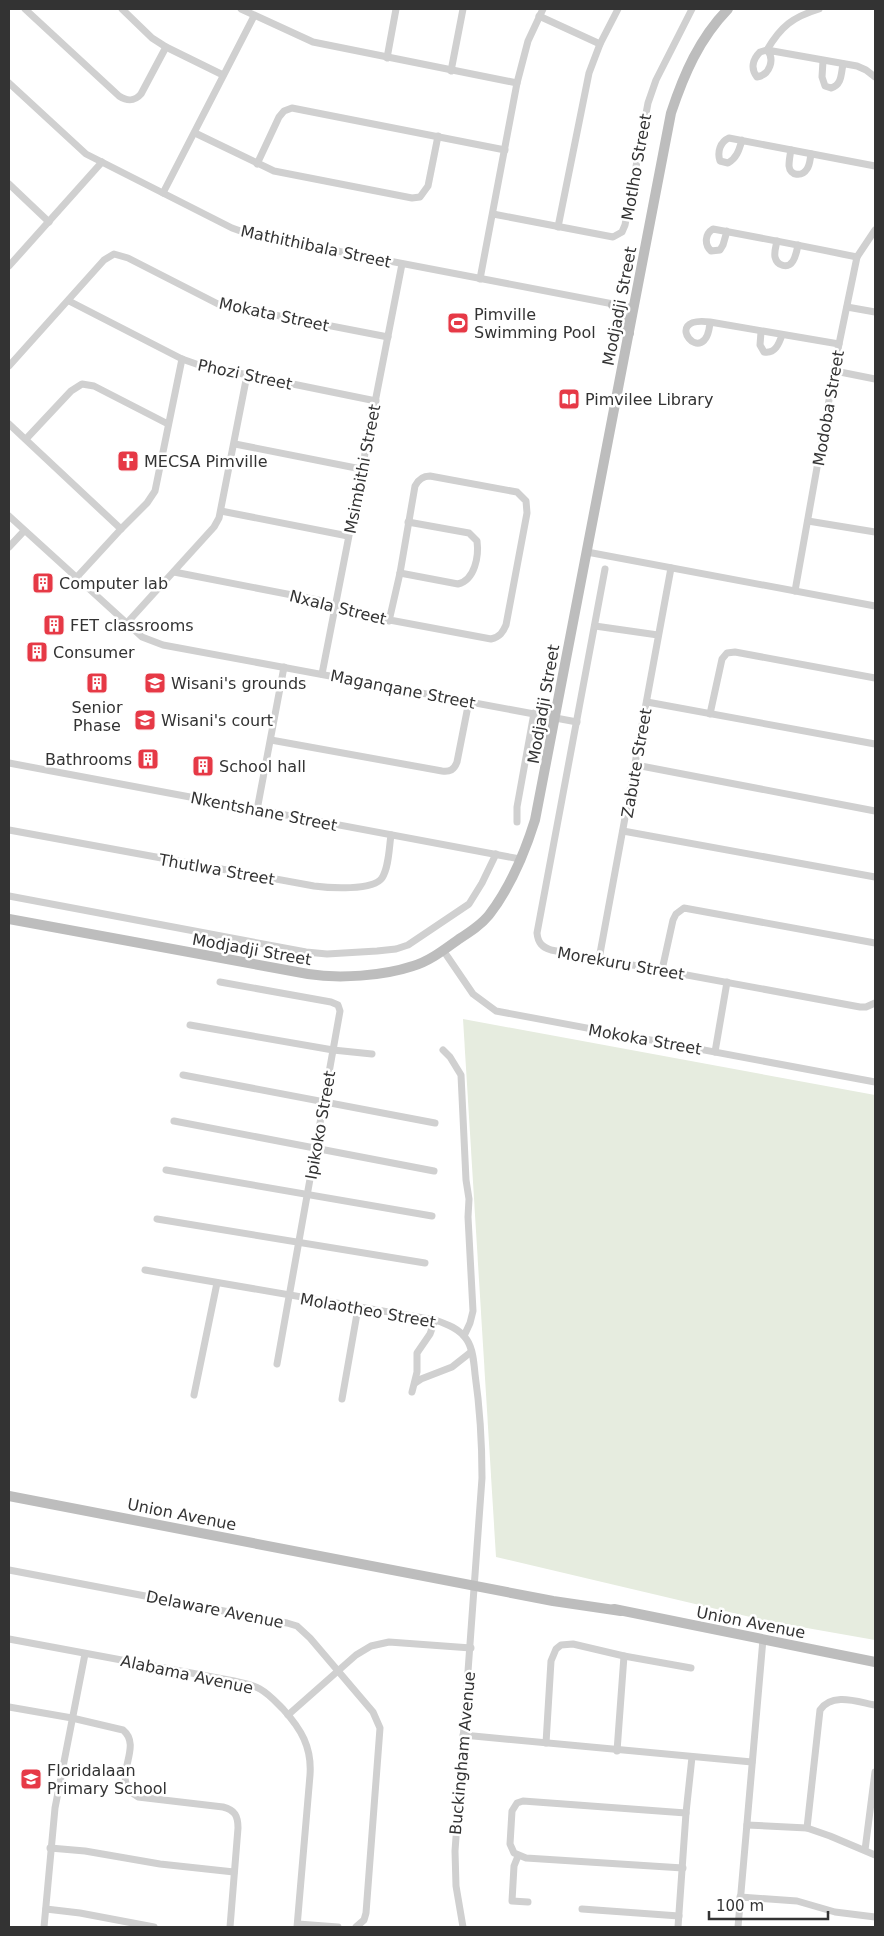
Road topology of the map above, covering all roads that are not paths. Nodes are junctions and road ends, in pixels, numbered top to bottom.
1 (25, 9) edge
2 (122, 9) edge
3 (241, 9) edge
4 (396, 9) edge
5 (463, 9) edge
6 (618, 9) edge
7 (692, 9) edge
8 (728, 9) edge
9 (819, 9) edge
10 (541, 12) edge
11 (254, 16) junction
12 (600, 44) junction
13 (166, 47) junction
14 (387, 58) junction
15 (823, 61) junction
16 (843, 64) junction
17 (451, 71) junction
18 (223, 75) junction
19 (875, 78) edge
20 (9, 83) edge
21 (517, 83) junction
22 (195, 133) junction
23 (438, 136) junction
24 (742, 140) dead end
25 (505, 150) junction
26 (791, 150) junction
27 (811, 154) junction
28 (102, 162) junction
29 (256, 164) junction
30 (875, 166) edge
31 (9, 184) edge
32 (163, 193) junction
33 (493, 214) junction
34 (49, 222) junction
35 (558, 227) junction
36 (875, 230) edge
37 (726, 232) dead end
38 (777, 241) junction
39 (798, 245) junction
40 (857, 256) junction
41 (402, 264) junction
42 (9, 266) edge
43 (480, 279) junction
44 (69, 301) junction
45 (613, 305) junction
46 (634, 308) junction
47 (847, 308) junction
48 (875, 312) edge
49 (710, 322) dead end
50 (761, 332) junction
51 (629, 334) junction
52 (782, 335) junction
53 (388, 337) junction
54 (838, 344) junction
55 (182, 359) junction
56 (9, 366) edge
57 (835, 371) junction
58 (247, 375) junction
59 (875, 378) edge
60 (376, 401) junction
61 (9, 424) edge
62 (168, 424) junction
63 (26, 440) junction
64 (235, 444) junction
65 (361, 469) junction
66 (221, 511) junction
67 (9, 516) edge
68 (808, 521) junction
69 (408, 522) junction
70 (121, 529) junction
71 (24, 531) junction
72 (875, 532) edge
73 (348, 536) junction
74 (9, 548) edge
75 (587, 552) junction
76 (671, 568) junction
77 (605, 569) dead end
78 (174, 572) junction
79 (400, 573) junction
80 (76, 578) junction
81 (795, 591) junction
82 (875, 606) edge
83 (334, 609) junction
84 (389, 621) junction
85 (126, 624) junction
86 (595, 626) junction
87 (658, 635) junction
88 (284, 667) junction
89 (322, 674) junction
90 (875, 678) edge
91 (469, 701) junction
92 (647, 702) junction
93 (534, 714) junction
94 (710, 714) junction
95 (556, 717) junction
96 (577, 722) junction
97 (271, 740) junction
98 (875, 744) edge
99 (9, 763) edge
100 (636, 765) junction
101 (257, 810) junction
102 (875, 811) edge
103 (517, 822) dead end
104 (9, 830) edge
105 (623, 830) junction
106 (391, 835) junction
107 (496, 854) junction
108 (520, 859) junction
109 (875, 877) edge
110 (9, 896) edge
111 (9, 919) edge
112 (875, 943) edge
113 (443, 950) junction
114 (599, 959) junction
115 (662, 970) junction
116 (220, 982) dead end
117 (726, 982) junction
118 (875, 1003) edge
119 (190, 1025) dead end
120 (333, 1050) junction
121 (443, 1050) dead end
122 (715, 1052) junction
123 (372, 1054) dead end
124 (182, 1075) dead end
125 (875, 1082) edge
126 (324, 1103) junction
127 (174, 1121) dead end
128 (435, 1123) dead end
129 (316, 1148) junction
130 (166, 1170) dead end
131 (434, 1171) dead end
132 (307, 1195) junction
133 (432, 1216) dead end
134 (157, 1219) dead end
135 (299, 1243) junction
136 (425, 1263) dead end
137 (145, 1270) dead end
138 (217, 1283) junction
139 (289, 1295) junction
140 (358, 1308) junction
141 (435, 1320) junction
142 (464, 1336) junction
143 (471, 1352) junction
144 (277, 1364) dead end
145 (415, 1383) junction
146 (412, 1392) dead end
147 (194, 1395) dead end
148 (342, 1399) dead end
149 (9, 1496) edge
150 (9, 1570) edge
151 (475, 1582) junction
152 (9, 1639) edge
153 (763, 1639) junction
154 (470, 1648) junction
155 (85, 1654) junction
156 (624, 1656) junction
157 (875, 1662) edge
158 (691, 1668) dead end
159 (338, 1671) junction
160 (875, 1705) edge
161 (9, 1707) edge
162 (288, 1715) junction
163 (72, 1718) junction
164 (463, 1735) junction
165 (546, 1743) junction
166 (617, 1751) junction
167 (692, 1757) junction
168 (752, 1762) junction
169 (875, 1772) edge
170 (686, 1813) junction
171 (747, 1825) junction
172 (807, 1828) junction
173 (50, 1848) junction
174 (865, 1850) junction
175 (875, 1855) edge
176 (518, 1856) junction
177 (683, 1868) junction
178 (234, 1872) junction
179 (740, 1897) junction
180 (528, 1902) dead end
181 (582, 1909) dead end
182 (46, 1910) junction
183 (679, 1916) junction
184 (875, 1918) edge
185 (298, 1926) edge
186 (44, 1927) edge
187 (154, 1927) edge
188 (230, 1927) edge
189 (338, 1927) edge
190 (356, 1927) edge
191 (463, 1927) edge
192 (678, 1927) edge
193 (738, 1927) edge

1 - 13 street
2 - 13 street
3 - 11 street
4 - 14 street
5 - 17 street
6 - 12 street
7 - 35 street, Motlho Street
8 - 46 street, Modjadji Street
9 - 15 street
10 - 12 street
10 - 21 street
11 - 14 street
11 - 18 street
12 - 35 street
13 - 18 street
14 - 17 street
15 - 16 street
15 - 16 street
16 - 19 street
17 - 21 street
18 - 22 street
20 - 28 street, Mathithibala Street
21 - 25 street
22 - 29 street
22 - 32 street
23 - 25 street
23 - 29 street
23 - 29 street
24 - 26 street
25 - 33 street
26 - 27 street
26 - 27 street
27 - 30 street
28 - 32 street, Mathithibala Street
28 - 34 street
31 - 34 street
32 - 41 street, Mathithibala Street
33 - 35 street, Motlho Street
33 - 43 street
34 - 42 street
36 - 40 street, Modoba Street
37 - 38 street
38 - 39 street
38 - 39 street
39 - 40 street
40 - 47 street, Modoba Street
41 - 43 street, Mathithibala Street
41 - 53 street, Msimbithi Street
43 - 45 street, Mathithibala Street
44 - 53 street, Mokata Street
44 - 55 street, Phozi Street
44 - 56 street, Mokata Street
45 - 46 street, Mathithibala Street
45 - 51 street
46 - 51 street, Modjadji Street
47 - 48 street
47 - 54 street, Modoba Street
49 - 50 street
50 - 52 street
50 - 52 street
51 - 75 street, Modjadji Street
52 - 54 street
53 - 60 street, Msimbithi Street
54 - 57 street, Modoba Street
55 - 58 street, Phozi Street
55 - 62 street
57 - 59 street
57 - 68 street, Modoba Street
58 - 60 street, Phozi Street
58 - 64 street
60 - 65 street, Msimbithi Street
61 - 63 street
62 - 63 street
62 - 70 street
63 - 70 street
64 - 65 street
64 - 66 street
65 - 73 street, Msimbithi Street
66 - 73 street
66 - 78 street
67 - 71 street, Maganqane Street
68 - 72 street
68 - 81 street, Modoba Street
69 - 79 street
69 - 79 street
69 - 84 street, Nxala Street
70 - 80 street
71 - 74 street
71 - 80 street, Maganqane Street
73 - 83 street, Msimbithi Street
75 - 76 street
75 - 95 street, Modjadji Street
76 - 81 street
76 - 87 street, Zabute Street
77 - 86 street, Morekuru Street
78 - 83 street, Nxala Street
78 - 85 street
79 - 84 street
80 - 85 street, Maganqane Street
81 - 82 street
83 - 84 street, Nxala Street
83 - 89 street, Msimbithi Street
85 - 88 street, Maganqane Street
86 - 87 street
86 - 96 street, Morekuru Street
87 - 92 street, Zabute Street
88 - 89 street, Maganqane Street
88 - 97 street
89 - 91 street, Maganqane Street
90 - 94 street
91 - 93 street, Maganqane Street
91 - 97 street
92 - 94 street
92 - 100 street, Zabute Street
93 - 95 street, Maganqane Street
93 - 103 street
94 - 98 street
95 - 96 street, Maganqane Street
95 - 108 street, Modjadji Street
96 - 114 street, Morekuru Street
97 - 101 street
99 - 101 street, Nkentshane Street
100 - 102 street
100 - 105 street, Zabute Street
101 - 106 street, Nkentshane Street
104 - 106 street, Thutlwa Street
105 - 109 street
105 - 114 street, Zabute Street
106 - 107 street, Nkentshane Street
107 - 108 street, Nkentshane Street
107 - 110 street
108 - 113 street, Modjadji Street
111 - 113 street, Modjadji Street
112 - 115 street
113 - 122 street, Mokoka Street
114 - 115 street, Morekuru Street
115 - 117 street, Morekuru Street
116 - 120 street, Ipikoko Street
117 - 118 street, Morekuru Street
117 - 122 street
119 - 120 street
120 - 123 street
120 - 126 street, Ipikoko Street
121 - 142 street
122 - 125 street, Mokoka Street
124 - 126 street
126 - 128 street
126 - 129 street, Ipikoko Street
127 - 129 street
129 - 131 street
129 - 132 street, Ipikoko Street
130 - 132 street
132 - 133 street
132 - 135 street, Ipikoko Street
134 - 135 street
135 - 136 street
135 - 139 street, Ipikoko Street
137 - 138 street, Molaotheo Street
138 - 139 street, Molaotheo Street
138 - 147 street
139 - 140 street, Molaotheo Street
139 - 144 street, Ipikoko Street
140 - 141 street, Molaotheo Street
140 - 148 street
141 - 142 street, Molaotheo Street
141 - 145 street
142 - 143 street
143 - 145 street
143 - 151 street
145 - 146 street
149 - 151 street, Union Avenue
150 - 159 street, Delaware Avenue
151 - 153 street, Union Avenue
151 - 154 street, Buckingham Avenue
152 - 155 street, Alabama Avenue
153 - 157 street, Union Avenue
153 - 168 street
154 - 159 street
154 - 164 street, Buckingham Avenue
155 - 162 street, Alabama Avenue
155 - 163 street
156 - 158 street
156 - 165 street
156 - 166 street
159 - 162 street
159 - 190 street, Delaware Avenue
160 - 172 street
161 - 163 street
162 - 185 street, Alabama Avenue
163 - 173 street
163 - 178 street
164 - 165 street
164 - 191 street, Buckingham Avenue
165 - 166 street
166 - 167 street
167 - 168 street
167 - 170 street
168 - 171 street
169 - 174 street
170 - 176 street
170 - 177 street
171 - 172 street
171 - 179 street
172 - 174 street
173 - 178 street
173 - 182 street
174 - 175 street
176 - 177 street
176 - 180 street
177 - 183 street
178 - 188 street
179 - 184 street
179 - 193 street
181 - 183 street
182 - 186 street
182 - 187 street
183 - 192 street
185 - 189 street

